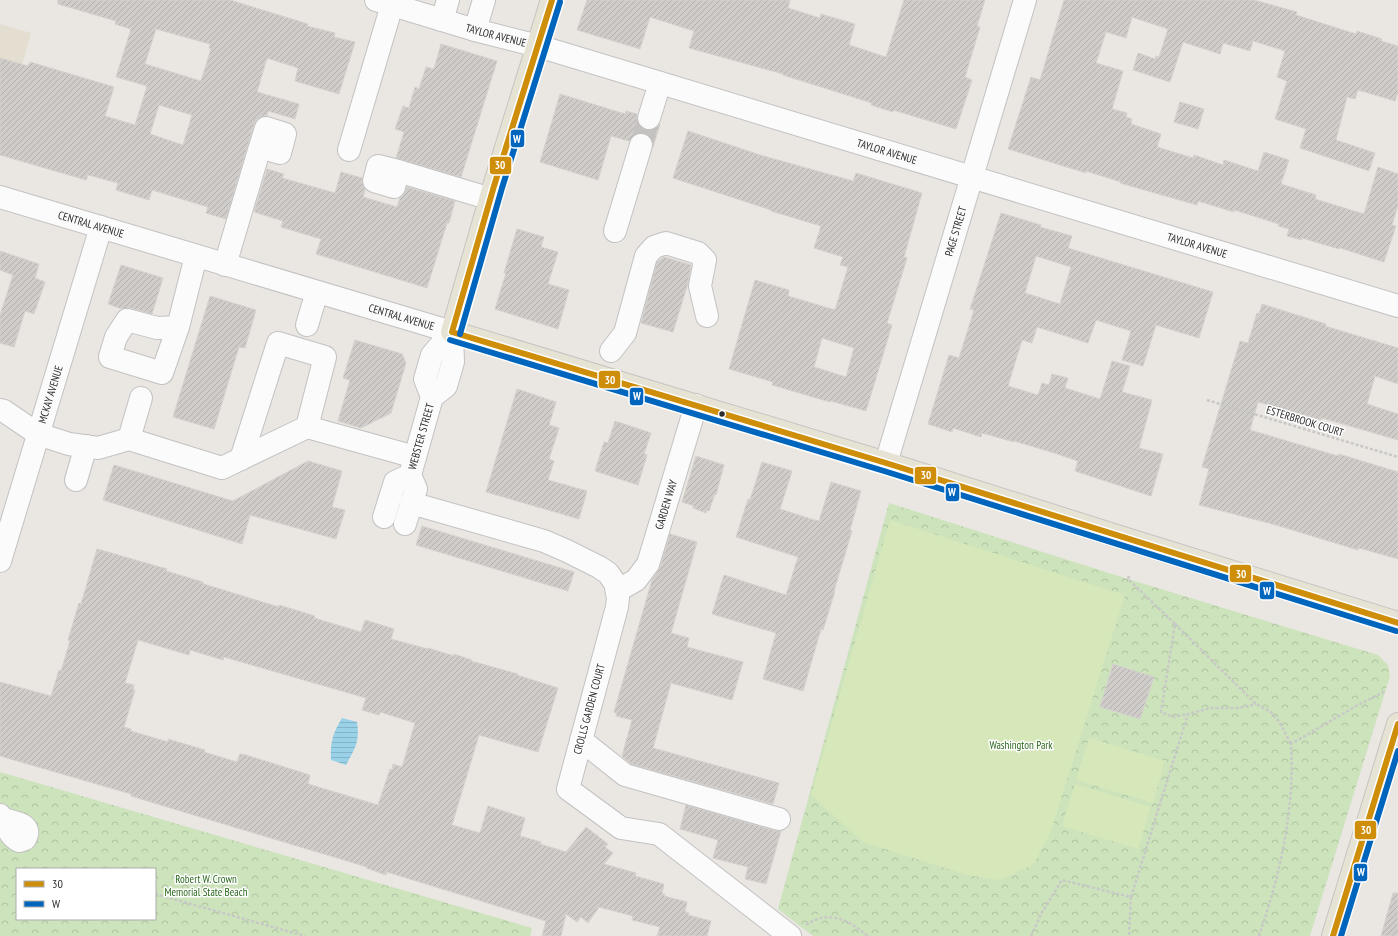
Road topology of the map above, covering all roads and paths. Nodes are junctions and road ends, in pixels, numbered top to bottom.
1 (484, 0) edge
2 (552, 0) edge
3 (1025, 0) edge
4 (384, 2) edge
5 (445, 10) edge
6 (475, 30) junction
7 (538, 46) junction
8 (660, 83) junction
9 (649, 118) tunnel mouth
10 (641, 145) tunnel mouth
11 (260, 147) dead end
12 (349, 150) dead end
13 (398, 171) dead end
14 (972, 177) junction
15 (0, 197) edge
16 (491, 199) junction
17 (101, 227) junction
18 (615, 231) dead end
19 (196, 256) junction
20 (225, 265) junction
21 (317, 292) junction
22 (1398, 306) edge
23 (707, 316) dead end
24 (178, 328) dead end
25 (452, 332) junction
26 (303, 336) junction
27 (611, 351) dead end
28 (141, 398) dead end
29 (1207, 400) dead end
30 (696, 405) junction
31 (0, 410) edge
32 (307, 427) junction
33 (38, 434) junction
34 (129, 439) junction
35 (86, 446) junction
36 (1398, 457) edge
37 (241, 459) junction
38 (886, 463) junction
39 (412, 466) junction
40 (76, 480) dead end
41 (412, 503) junction
42 (384, 517) dead end
43 (6, 522) edge
44 (405, 524) dead end
45 (0, 561) edge
46 (1130, 576) dead end
47 (617, 591) junction
48 (1398, 623) edge
49 (1175, 624) junction
50 (1386, 691) dead end
51 (1256, 704) junction
52 (1188, 714) junction
53 (1398, 724) edge
54 (581, 740) junction
55 (1291, 744) junction
56 (779, 819) dead end
57 (156, 894) edge
58 (1131, 897) junction
59 (797, 931) edge
60 (305, 936) edge
61 (868, 936) edge
62 (1031, 936) edge
63 (1129, 936) edge
64 (1259, 936) edge
65 (1333, 936) edge

1 - 6 street
2 - 7 main road, WEBSTER STREET
3 - 14 street, PAGE STREET
4 - 5 street, TAYLOR AVENUE
4 - 12 street
5 - 6 street, TAYLOR AVENUE
6 - 7 street, TAYLOR AVENUE
7 - 8 street, TAYLOR AVENUE
7 - 16 main road, WEBSTER STREET
8 - 9 street
8 - 14 street, TAYLOR AVENUE
10 - 18 street
11 - 20 street
13 - 16 street
14 - 22 street, TAYLOR AVENUE
14 - 38 street, PAGE STREET
15 - 17 street, CENTRAL AVENUE
16 - 25 main road, WEBSTER STREET
17 - 19 street, CENTRAL AVENUE
17 - 33 street, MCKAY AVENUE
19 - 20 street, CENTRAL AVENUE
19 - 24 street
20 - 21 street, CENTRAL AVENUE
21 - 25 street, CENTRAL AVENUE
21 - 26 street
23 - 27 street
25 - 30 main road, CENTRAL AVENUE
25 - 39 street, WEBSTER STREET
26 - 32 street
26 - 37 street
28 - 34 street
29 - 36 path, ESTERBROOK COURT
30 - 38 main road, CENTRAL AVENUE
30 - 47 street, GARDEN WAY
31 - 33 street
32 - 37 street
32 - 39 street
33 - 35 street
33 - 43 street, MCKAY AVENUE
34 - 35 street
34 - 37 street
35 - 40 street
38 - 48 main road, CENTRAL AVENUE
39 - 41 street, WEBSTER STREET
39 - 42 street, WEBSTER STREET
41 - 44 street, WEBSTER STREET
41 - 47 street, CROLLS GARDEN COURT
43 - 45 street, MCKAY AVENUE
46 - 49 path
47 - 54 street, CROLLS GARDEN COURT
49 - 51 path
49 - 52 path
50 - 55 path
51 - 52 path
51 - 55 path
52 - 58 path
53 - 65 main road
54 - 56 street
54 - 59 street, CROLLS GARDEN COURT
55 - 64 path
57 - 60 path
58 - 62 path
58 - 63 path
59 - 61 path

